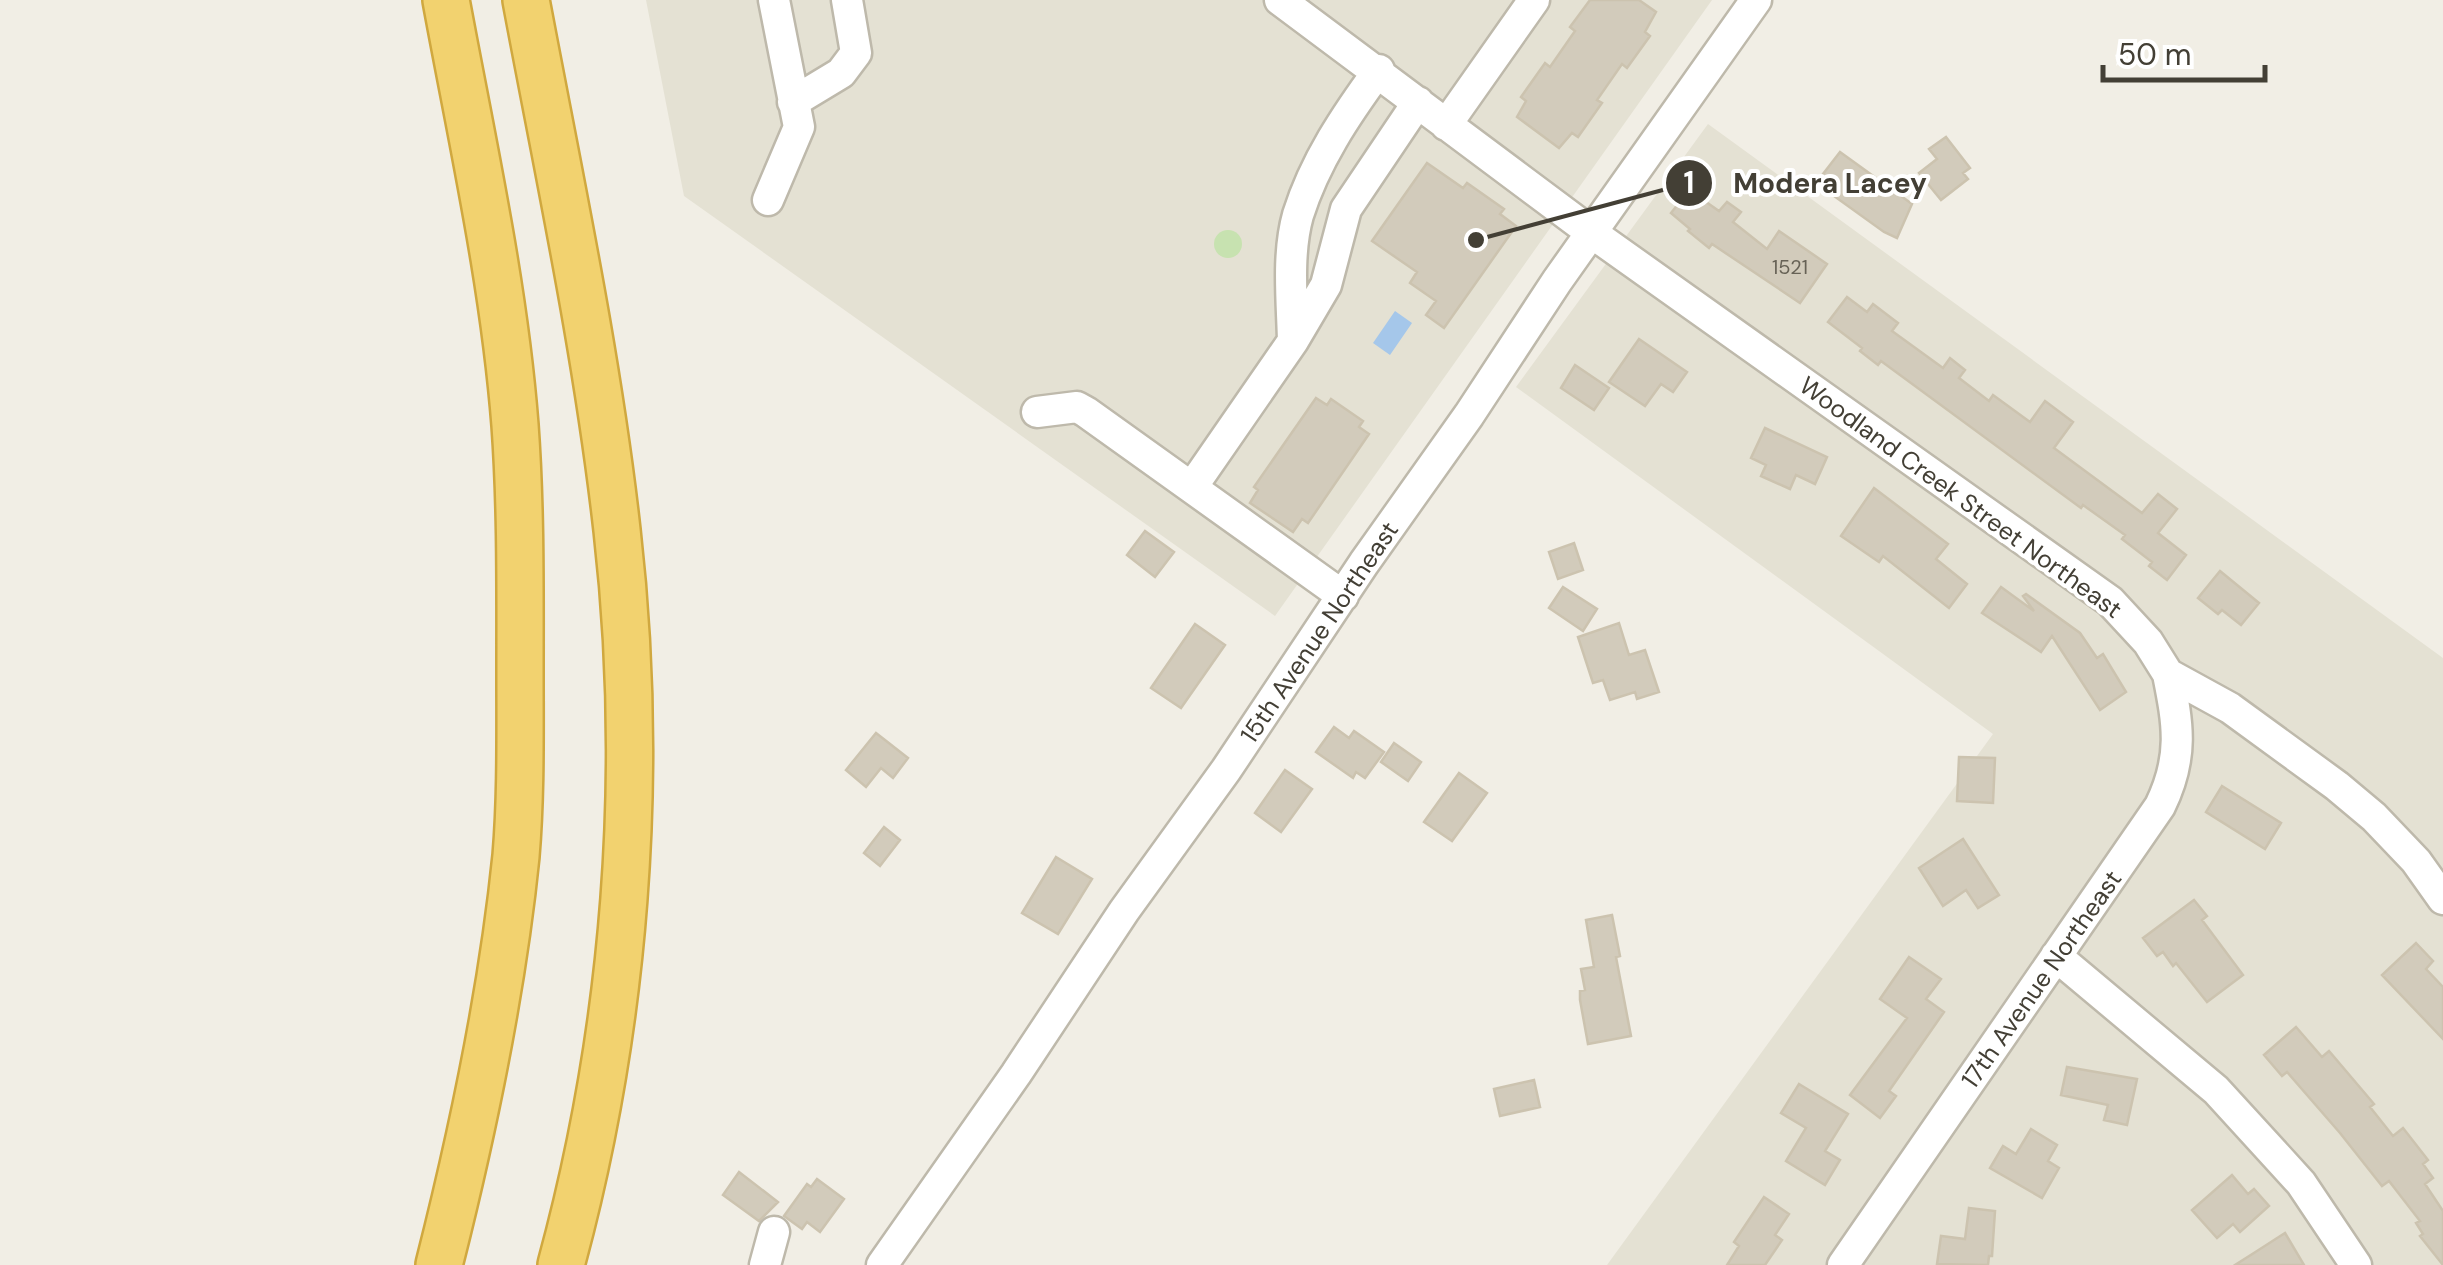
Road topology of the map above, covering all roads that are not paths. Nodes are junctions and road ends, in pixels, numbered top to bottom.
1 (446, 0) edge
2 (526, 0) edge
3 (774, 0) edge
4 (847, 0) edge
5 (1280, 0) edge
6 (1534, 0) edge
7 (1741, 5) edge
8 (1378, 70) junction
9 (793, 102) junction
10 (1418, 102) junction
11 (1446, 125) junction
12 (768, 200) dead end
13 (1592, 233) junction
14 (1293, 341) junction
15 (1036, 412) dead end
16 (1192, 487) junction
17 (1343, 596) junction
18 (2168, 674) junction
19 (2443, 898) edge
20 (2056, 956) junction
21 (774, 1232) dead end
22 (439, 1265) edge
23 (561, 1265) edge
24 (766, 1265) edge
25 (882, 1265) edge
26 (1844, 1265) edge
27 (2356, 1265) edge

1 - 22 highway
2 - 23 highway
3 - 9 street
4 - 9 street
5 - 8 street, Woodland Creek Street Northeast
6 - 11 street
7 - 13 street, 15th Avenue Northeast
8 - 10 street, Woodland Creek Street Northeast
8 - 14 street
9 - 12 street
10 - 11 street, Woodland Creek Street Northeast
10 - 14 street
11 - 13 street, Woodland Creek Street Northeast
13 - 17 street, 15th Avenue Northeast
13 - 18 street, Woodland Creek Street Northeast
14 - 16 street
15 - 16 street
16 - 17 street
17 - 25 street, 15th Avenue Northeast
18 - 19 street, Woodland Creek Street Northeast
18 - 20 street, 17th Avenue Northeast
20 - 26 street, 17th Avenue Northeast
20 - 27 street
21 - 24 street

